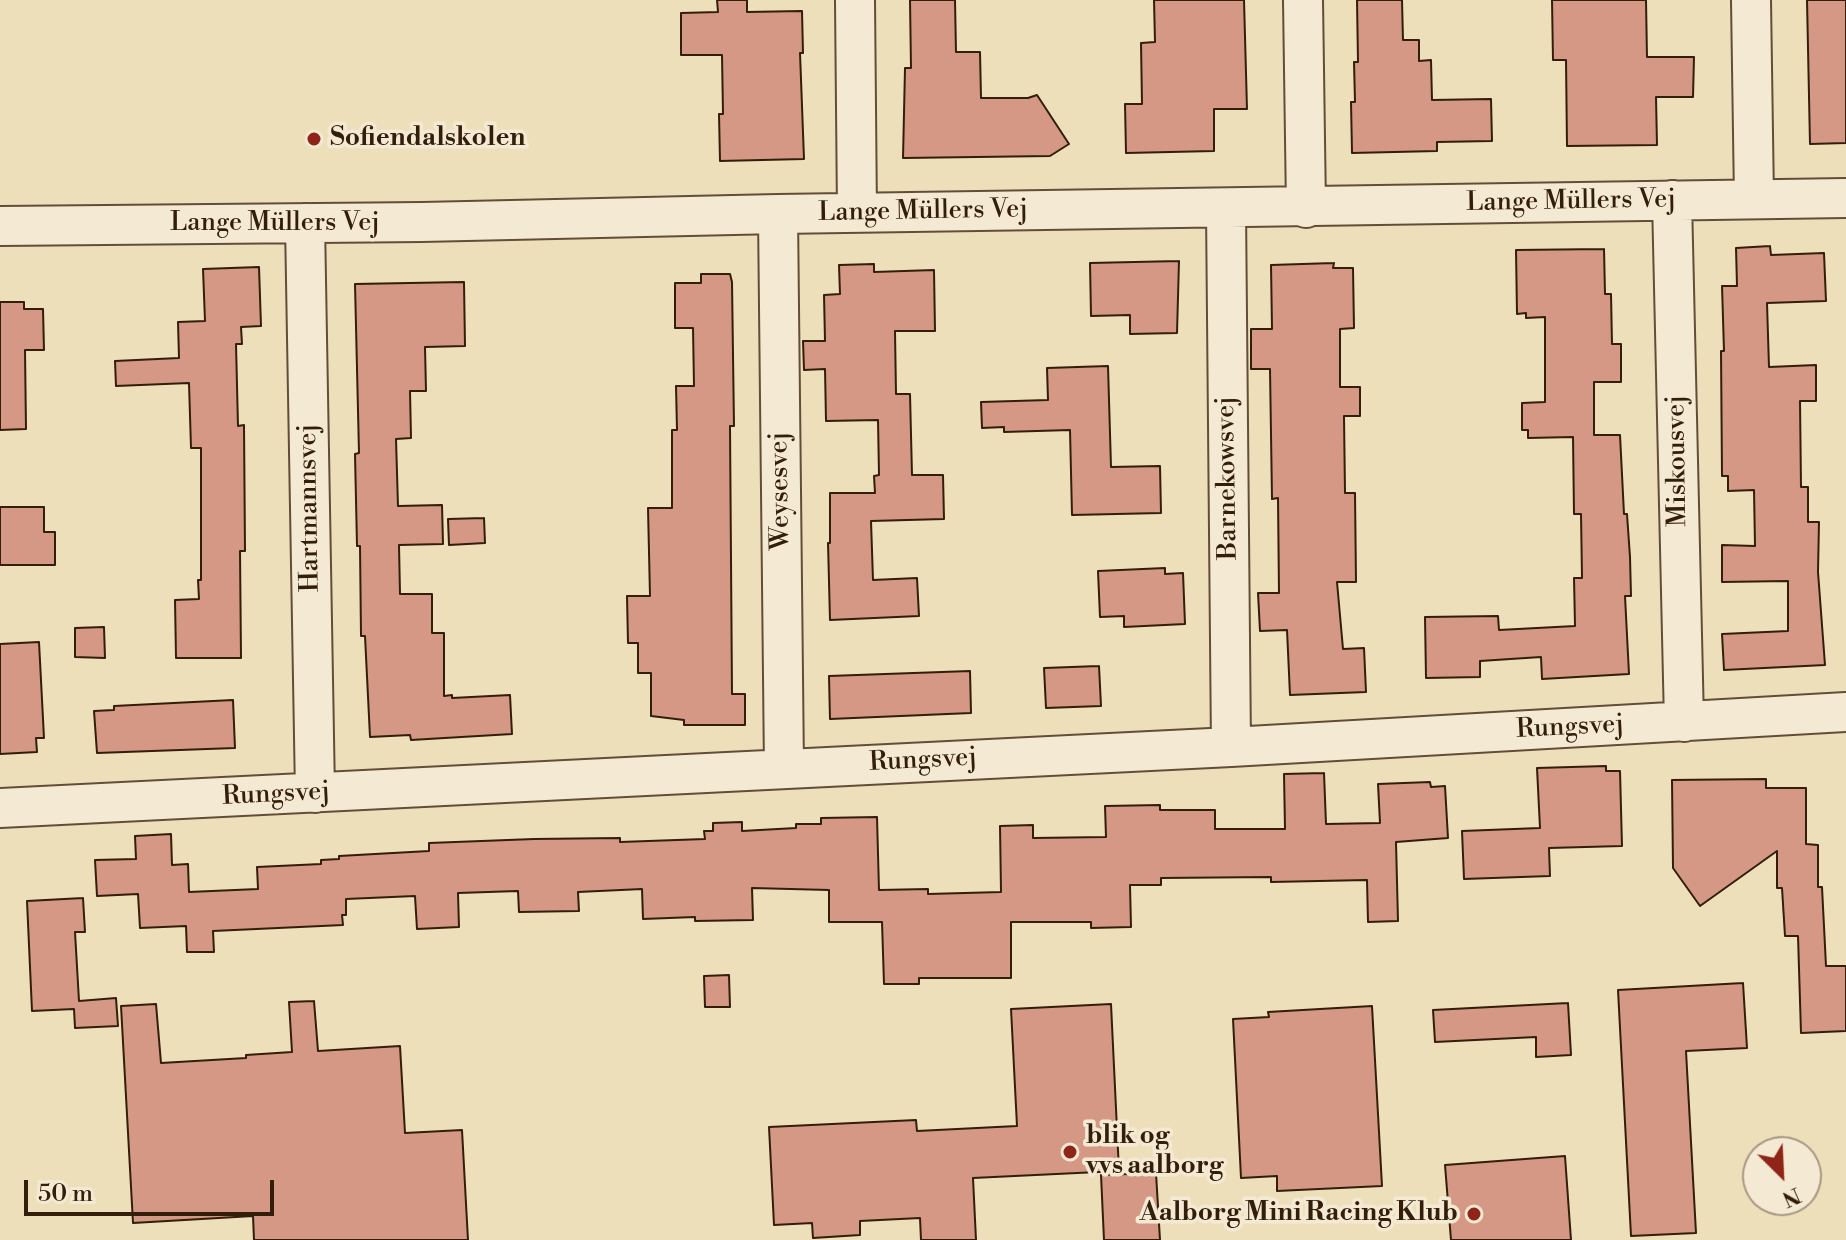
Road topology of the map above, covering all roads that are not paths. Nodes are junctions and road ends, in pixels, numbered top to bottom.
1 (855, 0) edge
2 (1303, 0) edge
3 (1751, 0) edge
4 (1846, 198) edge
5 (1754, 199) junction
6 (1672, 200) junction
7 (1226, 208) junction
8 (1306, 208) junction
9 (857, 213) junction
10 (778, 214) junction
11 (305, 223) junction
12 (0, 226) edge
13 (1846, 712) edge
14 (1684, 722) junction
15 (1231, 747) junction
16 (784, 768) junction
17 (315, 793) junction
18 (0, 808) edge

1 - 9 street
2 - 8 street
3 - 5 street
4 - 5 street, Lange Müllers Vej
5 - 6 street, Lange Müllers Vej
6 - 8 street, Lange Müllers Vej
6 - 14 street, Miskousvej
7 - 8 street, Lange Müllers Vej
7 - 9 street, Lange Müllers Vej
7 - 15 street, Barnekowsvej
9 - 10 street, Lange Müllers Vej
10 - 11 street, Lange Müllers Vej
10 - 16 street, Weysesvej
11 - 12 street, Lange Müllers Vej
11 - 17 street, Hartmannsvej
13 - 14 street, Rungsvej
14 - 15 street, Rungsvej
15 - 16 street, Rungsvej
16 - 17 street, Rungsvej
17 - 18 street, Rungsvej

